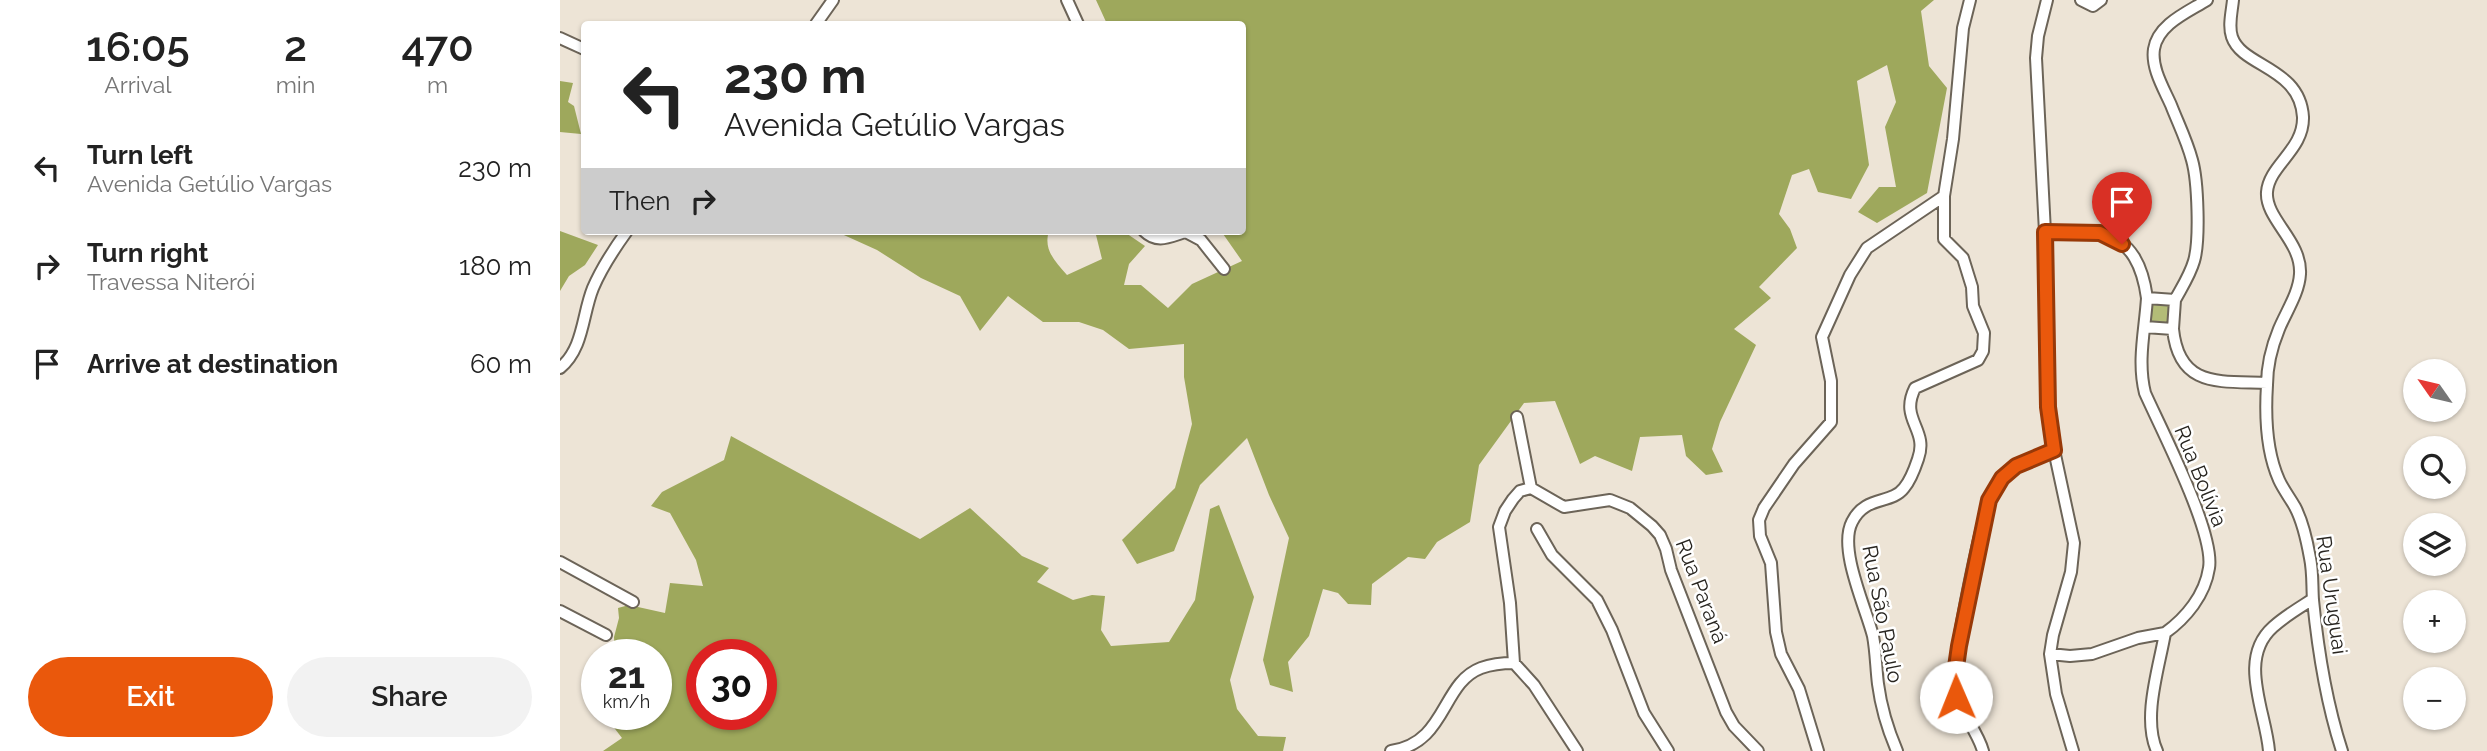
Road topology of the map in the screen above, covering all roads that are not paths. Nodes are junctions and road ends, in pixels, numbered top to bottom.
1 (833, 0) edge
2 (1067, 0) edge
3 (1970, 0) edge
4 (2047, 0) edge
5 (2081, 0) edge
6 (2101, 0) edge
7 (2207, 0) edge
8 (2233, 0) edge
9 (818, 21) edge
10 (1077, 21) edge
11 (560, 38) edge
12 (581, 48) edge
13 (1944, 196) junction
14 (2045, 232) junction
15 (624, 235) edge
16 (1148, 235) edge
17 (1172, 235) edge
18 (1192, 235) edge
19 (1224, 269) dead end
20 (2147, 298) junction
21 (2175, 300) junction
22 (2145, 327) junction
23 (2173, 329) junction
24 (560, 368) edge
25 (2267, 383) junction
26 (1517, 418) dead end
27 (2054, 450) junction
28 (1531, 488) junction
29 (1537, 529) dead end
30 (560, 562) edge
31 (2313, 599) junction
32 (632, 602) dead end
33 (560, 611) edge
34 (2165, 634) junction
35 (606, 635) dead end
36 (2050, 654) junction
37 (1514, 663) junction
38 (1391, 751) edge
39 (1577, 751) edge
40 (1668, 751) edge
41 (1758, 751) edge
42 (1818, 751) edge
43 (1897, 751) edge
44 (1983, 751) edge
45 (2073, 751) edge
46 (2157, 751) edge
47 (2269, 751) edge
48 (2342, 751) edge

1 - 9 street
2 - 10 street
3 - 13 street
4 - 14 street
5 - 6 street
7 - 21 street
8 - 25 street, Rua Uruguai
11 - 12 street
13 - 42 street
13 - 43 street, Rua São Paulo
14 - 20 street, Rua Bolívia
14 - 27 street
15 - 24 street
16 - 17 street
18 - 19 street
20 - 21 street
20 - 22 street, Rua Bolívia
21 - 23 street
22 - 23 street
22 - 34 street, Rua Bolívia
23 - 25 street
25 - 31 street, Rua Uruguai
26 - 28 street
27 - 36 street
27 - 44 street
28 - 37 street
28 - 41 street, Rua Paraná
29 - 40 street
30 - 32 street
31 - 47 street
31 - 48 street, Rua Uruguai
33 - 35 street
34 - 36 street
34 - 46 street
36 - 45 street
37 - 38 street
37 - 39 street

